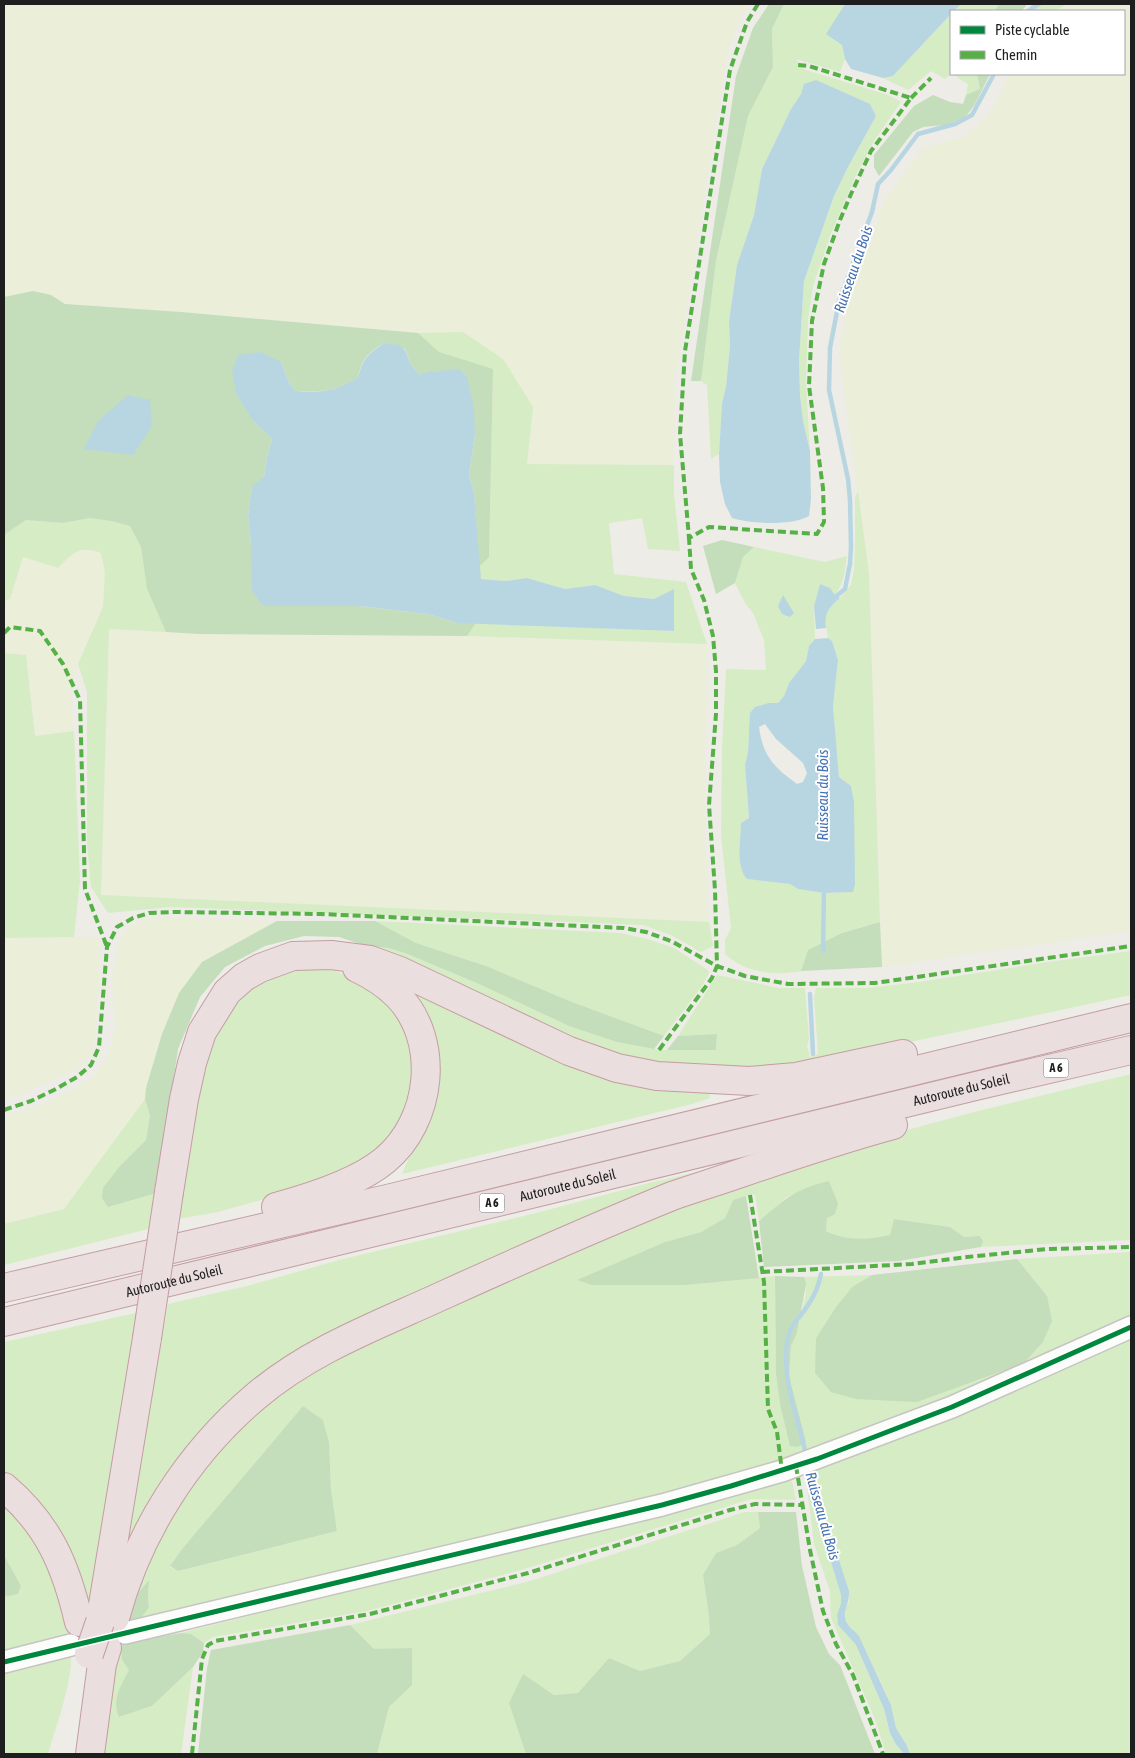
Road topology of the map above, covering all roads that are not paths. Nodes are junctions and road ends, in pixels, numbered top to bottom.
1 (331, 955) junction
2 (1131, 1018) edge
3 (998, 1050) junction
4 (1131, 1050) edge
5 (980, 1085) junction
6 (207, 1241) junction
7 (4, 1288) edge
8 (4, 1322) edge
9 (1131, 1327) edge
10 (4, 1487) edge
11 (96, 1643) junction
12 (4, 1662) edge
13 (70, 1754) edge
14 (90, 1754) edge

1 - 3 highway
1 - 6 highway
1 - 11 highway, bridge
2 - 3 highway, Autoroute du Soleil / A 6
3 - 6 highway, Autoroute du Soleil / A 6
4 - 5 highway, Autoroute du Soleil / A 6
5 - 8 highway, Autoroute du Soleil / A 6
5 - 11 highway
6 - 7 highway, Autoroute du Soleil / A 6
9 - 11 street
10 - 11 highway
11 - 12 street
11 - 13 highway
11 - 14 highway

